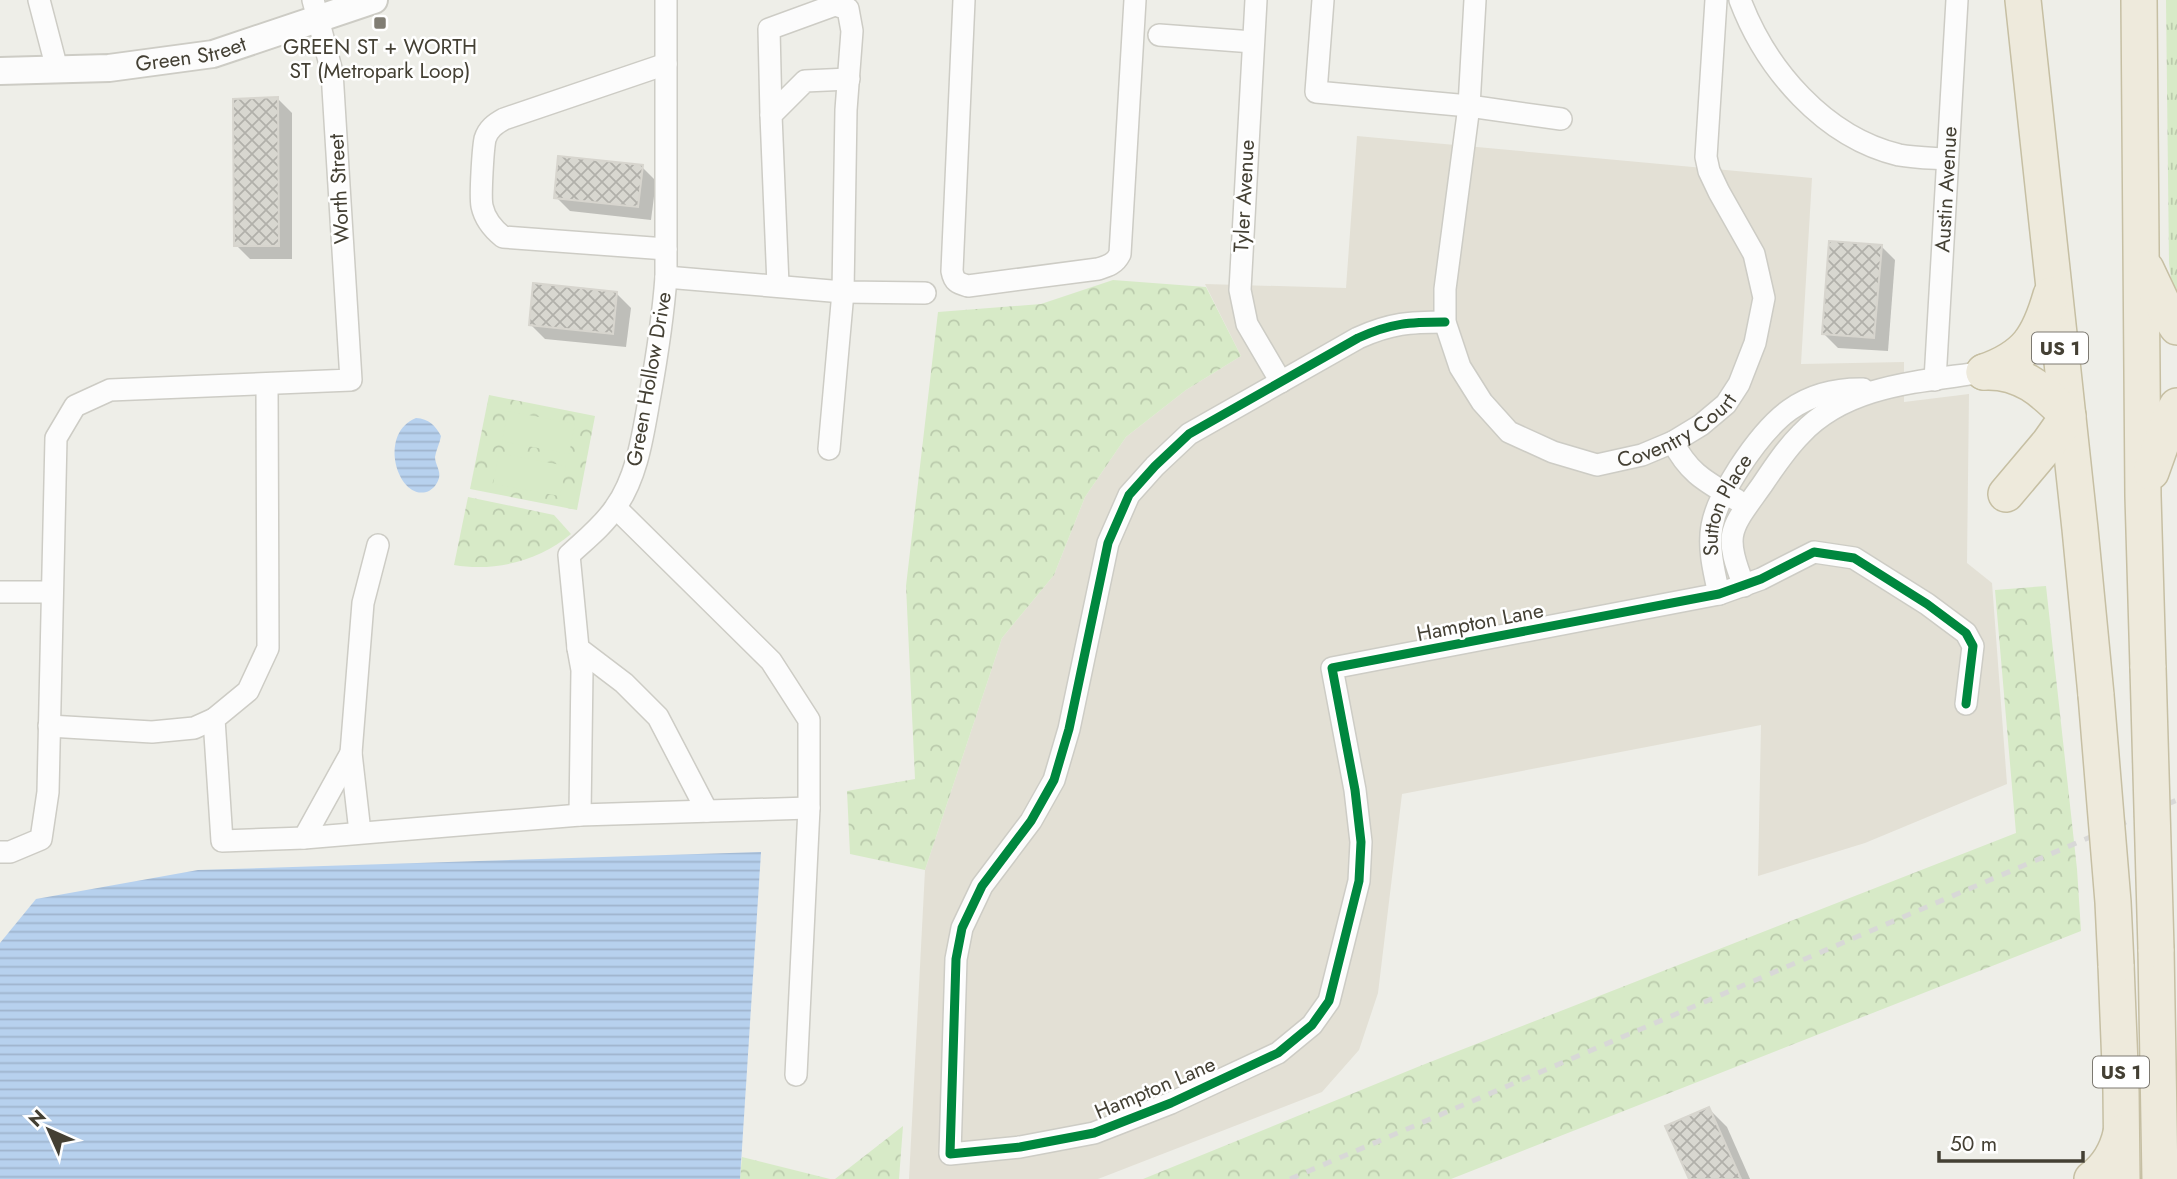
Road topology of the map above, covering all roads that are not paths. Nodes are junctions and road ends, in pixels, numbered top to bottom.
1 (39, 0) edge
2 (374, 0) edge
3 (666, 0) edge
4 (964, 0) edge
5 (1135, 0) edge
6 (1256, 0) edge
7 (1323, 0) edge
8 (1475, 0) edge
9 (1716, 0) edge
10 (1740, 0) edge
11 (1957, 0) edge
12 (2023, 0) edge
13 (2139, 0) edge
14 (315, 10) edge
15 (1159, 35) dead end
16 (1253, 42) junction
17 (666, 64) junction
18 (57, 69) junction
19 (0, 71) edge
20 (849, 79) junction
21 (1469, 106) junction
22 (771, 115) junction
23 (1561, 119) dead end
24 (1947, 159) junction
25 (666, 249) junction
26 (2141, 259) junction
27 (666, 277) junction
28 (778, 285) junction
29 (2054, 285) junction
30 (843, 292) junction
31 (925, 292) dead end
32 (1445, 322) junction
33 (2177, 327) edge
34 (1984, 372) junction
35 (1934, 380) junction
36 (1281, 382) junction
37 (267, 384) junction
38 (1876, 390) junction
39 (2177, 406) edge
40 (2067, 416) junction
41 (1771, 425) junction
42 (1673, 442) junction
43 (1792, 443) junction
44 (830, 449) dead end
45 (1724, 493) junction
46 (2143, 496) junction
47 (1747, 506) junction
48 (616, 508) junction
49 (2080, 529) junction
50 (378, 545) dead end
51 (1744, 586) junction
52 (0, 592) edge
53 (52, 592) junction
54 (1719, 594) junction
55 (578, 648) junction
56 (1966, 704) dead end
57 (214, 719) junction
58 (49, 726) junction
59 (351, 753) junction
60 (809, 808) junction
61 (707, 811) junction
62 (580, 815) junction
63 (360, 832) junction
64 (304, 838) junction
65 (0, 852) edge
66 (796, 1076) dead end
67 (2122, 1130) junction
68 (2092, 1179) edge
69 (2122, 1179) edge
70 (2160, 1179) edge

1 - 18 street
2 - 14 street, Green Street
3 - 17 street, Green Hollow Drive
4 - 5 street
6 - 16 street, Tyler Avenue
7 - 21 street
8 - 21 street, Coventry Court
9 - 42 street, Coventry Court
10 - 24 street
11 - 24 street, Austin Avenue
12 - 29 highway, US 1
13 - 26 highway, US 1
14 - 18 street, Green Street
14 - 37 street, Worth Street
15 - 16 street
16 - 36 street, Tyler Avenue
17 - 25 street, Green Hollow Drive
17 - 25 street
18 - 19 street, Green Street
20 - 22 street
20 - 22 street
20 - 30 street
21 - 23 street
21 - 32 street, Coventry Court
22 - 28 street
24 - 35 street, Austin Avenue
25 - 27 street, Green Hollow Drive
26 - 33 highway
26 - 46 highway, US 1
27 - 28 street
27 - 48 street, Green Hollow Drive
28 - 30 street
29 - 34 highway
29 - 40 highway, US 1
30 - 31 street
30 - 44 street
32 - 36 street, Hampton Lane
32 - 42 street, Coventry Court
34 - 35 street, Sutton Place
34 - 40 highway
35 - 38 street, Sutton Place
36 - 54 street, Hampton Lane
37 - 53 street
37 - 57 street
38 - 41 street, Sutton Place
38 - 43 street, Sutton Place
39 - 46 highway
40 - 49 highway, US 1
40 - 49 highway
41 - 43 street
41 - 45 street, Sutton Place
42 - 45 street
43 - 47 street, Sutton Place
45 - 47 street
45 - 54 street, Sutton Place
46 - 70 highway, US 1, bridge
47 - 51 street, Sutton Place
48 - 55 street, Green Hollow Drive
48 - 60 street
49 - 67 highway, US 1, bridge
50 - 59 street
51 - 54 street, Hampton Lane
51 - 56 street, Hampton Lane
52 - 53 street
53 - 58 street
55 - 61 street
55 - 62 street
57 - 58 street
57 - 64 street
58 - 65 street
59 - 63 street
59 - 64 street
60 - 61 street
60 - 66 street
61 - 62 street
62 - 63 street
63 - 64 street
67 - 68 highway
67 - 69 highway, US 1

